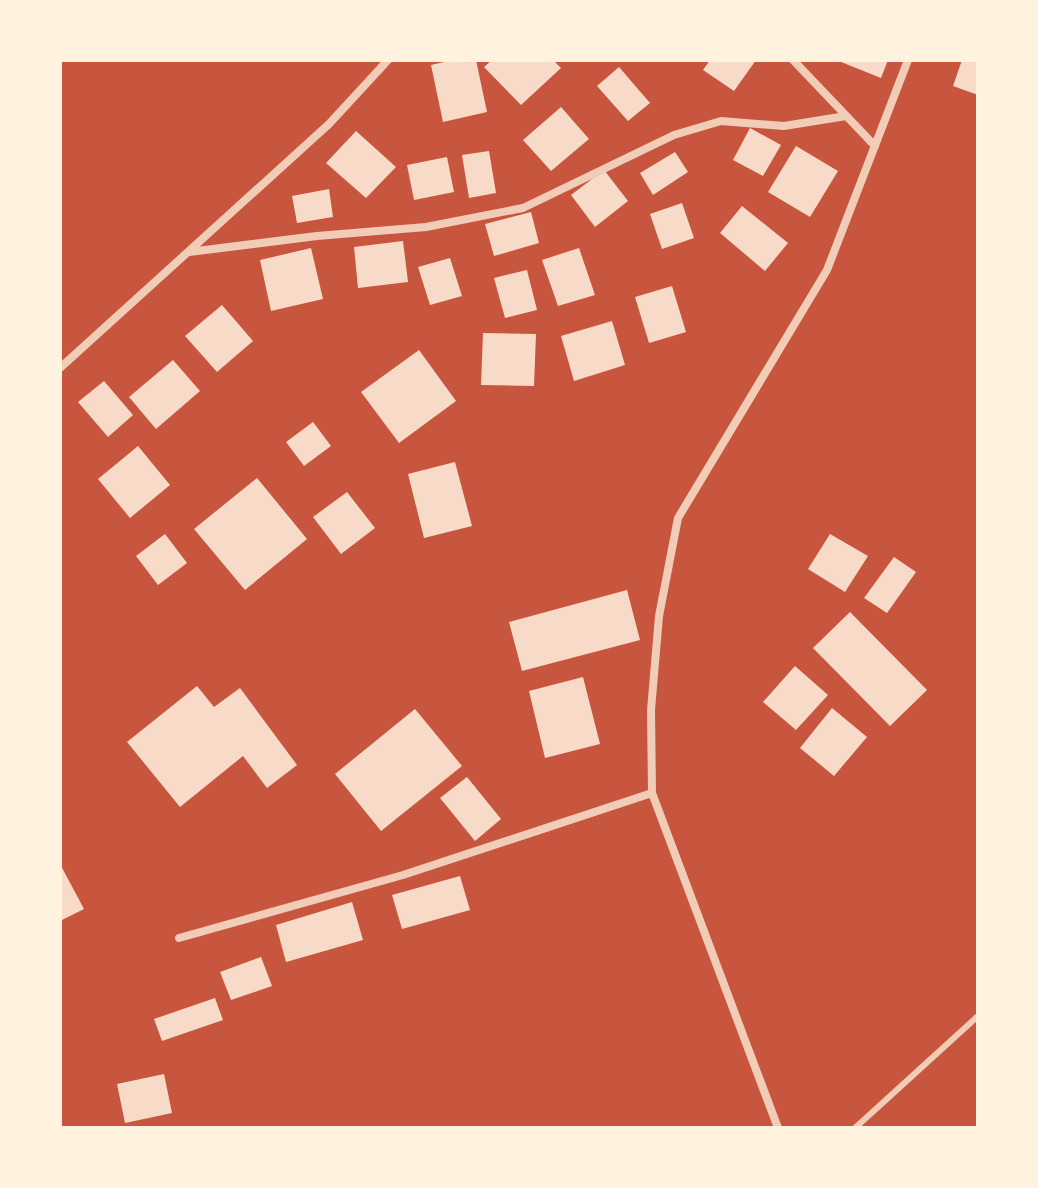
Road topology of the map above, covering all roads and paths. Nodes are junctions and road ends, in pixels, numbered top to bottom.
1 (388, 60) edge
2 (793, 60) edge
3 (908, 60) edge
4 (846, 116) junction
5 (875, 146) junction
6 (189, 252) junction
7 (60, 368) edge
8 (652, 793) junction
9 (179, 938) dead end
10 (978, 1016) edge
11 (778, 1128) edge
12 (855, 1128) edge

1 - 6 street
2 - 4 street
3 - 5 street
4 - 5 street
4 - 6 street
5 - 8 street
6 - 7 street
8 - 9 street
8 - 11 street
10 - 12 lane

